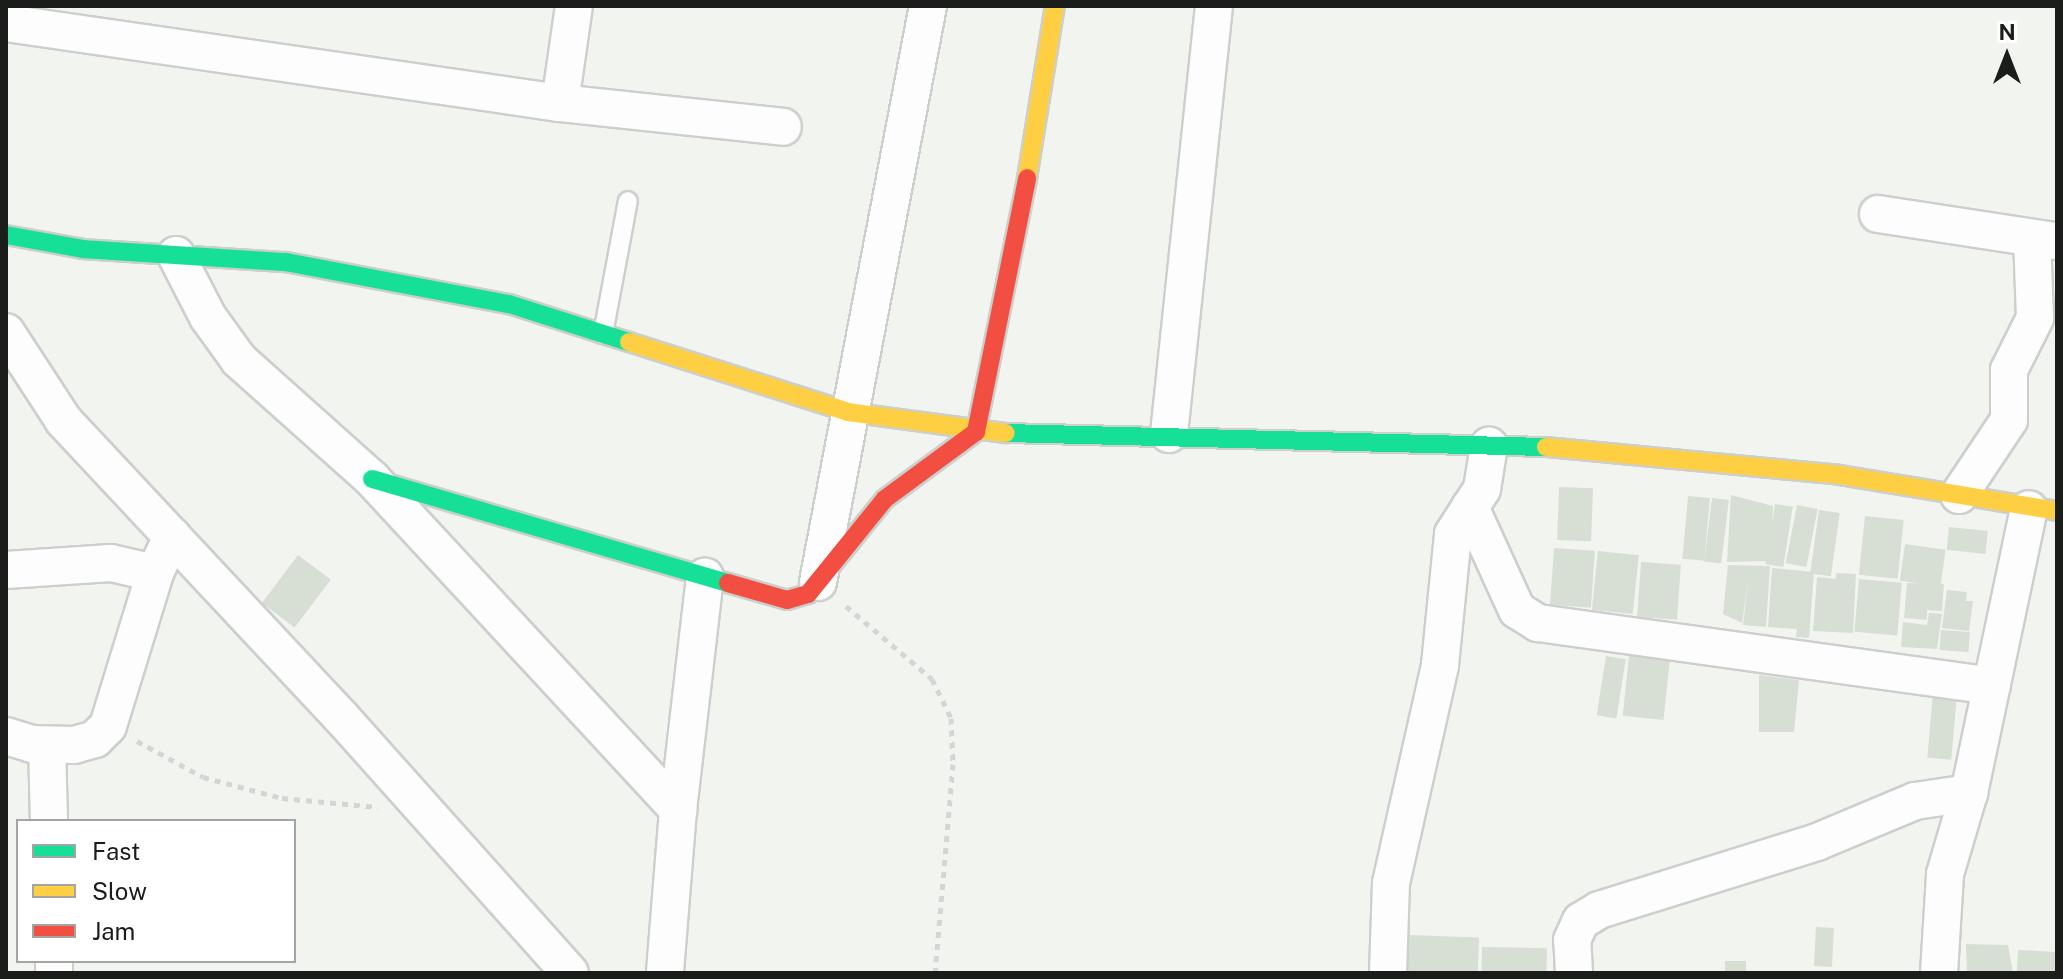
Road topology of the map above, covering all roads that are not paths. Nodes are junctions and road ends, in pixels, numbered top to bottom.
1 (574, 6) edge
2 (928, 6) edge
3 (1055, 6) edge
4 (1214, 6) edge
5 (6, 23) edge
6 (560, 103) junction
7 (783, 127) dead end
8 (628, 201) dead end
9 (1878, 214) dead end
10 (6, 235) edge
11 (2045, 240) edge
12 (176, 255) junction
13 (6, 332) edge
14 (603, 334) junction
15 (848, 412) junction
16 (976, 432) junction
17 (1169, 434) junction
18 (1489, 446) junction
19 (372, 479) junction
20 (1959, 495) junction
21 (1470, 507) junction
22 (2043, 510) edge
23 (172, 536) junction
24 (6, 570) edge
25 (155, 573) junction
26 (705, 577) junction
27 (818, 582) junction
28 (1992, 686) junction
29 (6, 736) edge
30 (47, 745) junction
31 (1969, 793) junction
32 (678, 810) junction
33 (49, 819) edge
34 (570, 973) edge
35 (665, 973) edge
36 (1388, 973) edge
37 (1574, 973) edge
38 (1939, 973) edge

1 - 6 street
2 - 15 street
3 - 16 street
4 - 17 street
5 - 6 street
6 - 7 street
8 - 14 lane
9 - 11 street
10 - 12 street
11 - 20 street
12 - 14 street
12 - 19 street
13 - 23 street
14 - 15 street
15 - 16 street
15 - 27 street
16 - 17 street
16 - 27 street
17 - 18 street
18 - 20 street
18 - 21 street
19 - 26 street
19 - 32 street
20 - 22 street
21 - 28 street
21 - 36 street
22 - 28 street
23 - 25 street
23 - 34 street
24 - 25 street
25 - 30 street
26 - 27 street
26 - 32 street
28 - 31 street
29 - 30 street
30 - 33 street
31 - 37 street
31 - 38 street
32 - 35 street

